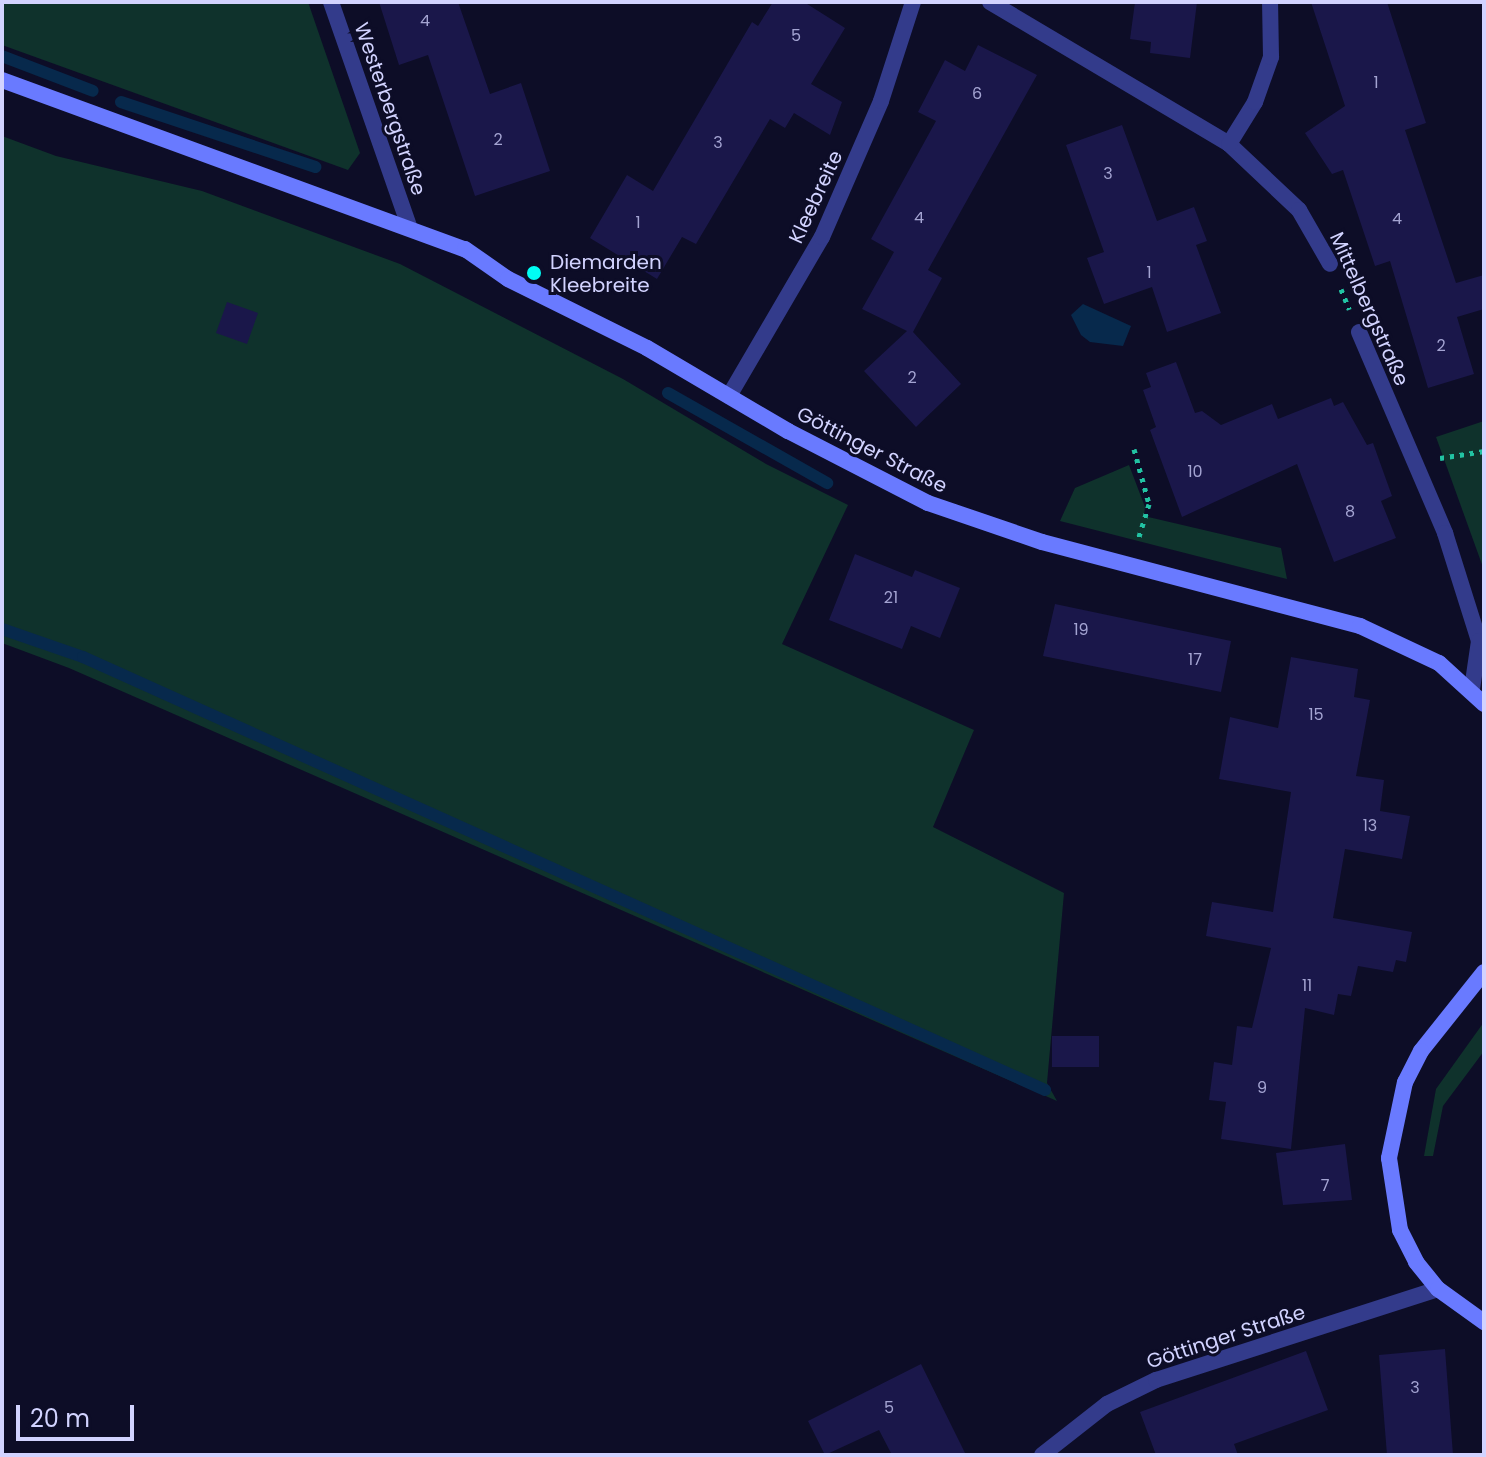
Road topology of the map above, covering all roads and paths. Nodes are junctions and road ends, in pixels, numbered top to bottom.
1 (331, 2) edge
2 (913, 2) edge
3 (990, 2) edge
4 (1270, 2) edge
5 (2, 80) edge
6 (1229, 144) junction
7 (410, 229) junction
8 (1330, 264) joint
9 (1359, 332) joint
10 (729, 396) junction
11 (1134, 449) dead end
12 (1484, 451) edge
13 (1416, 464) junction
14 (1137, 544) dead end
15 (1472, 689) junction
16 (1484, 704) edge
17 (1484, 972) edge
18 (1438, 1289) junction
19 (1484, 1322) edge
20 (1042, 1455) edge

1 - 7 street, Westerbergstraße
2 - 10 street, Kleebreite
3 - 6 street, Mittelbergstraße
4 - 6 street
5 - 7 street, Göttinger Straße
6 - 8 street, Mittelbergstraße
7 - 10 street, Göttinger Straße
8 - 9 path, Mittelbergstraße
9 - 13 street, Mittelbergstraße
10 - 15 street, Göttinger Straße
11 - 14 path
12 - 13 path
13 - 15 street, Mittelbergstraße
15 - 16 street, Göttinger Straße
17 - 18 street
18 - 19 street
18 - 20 street, Göttinger Straße

